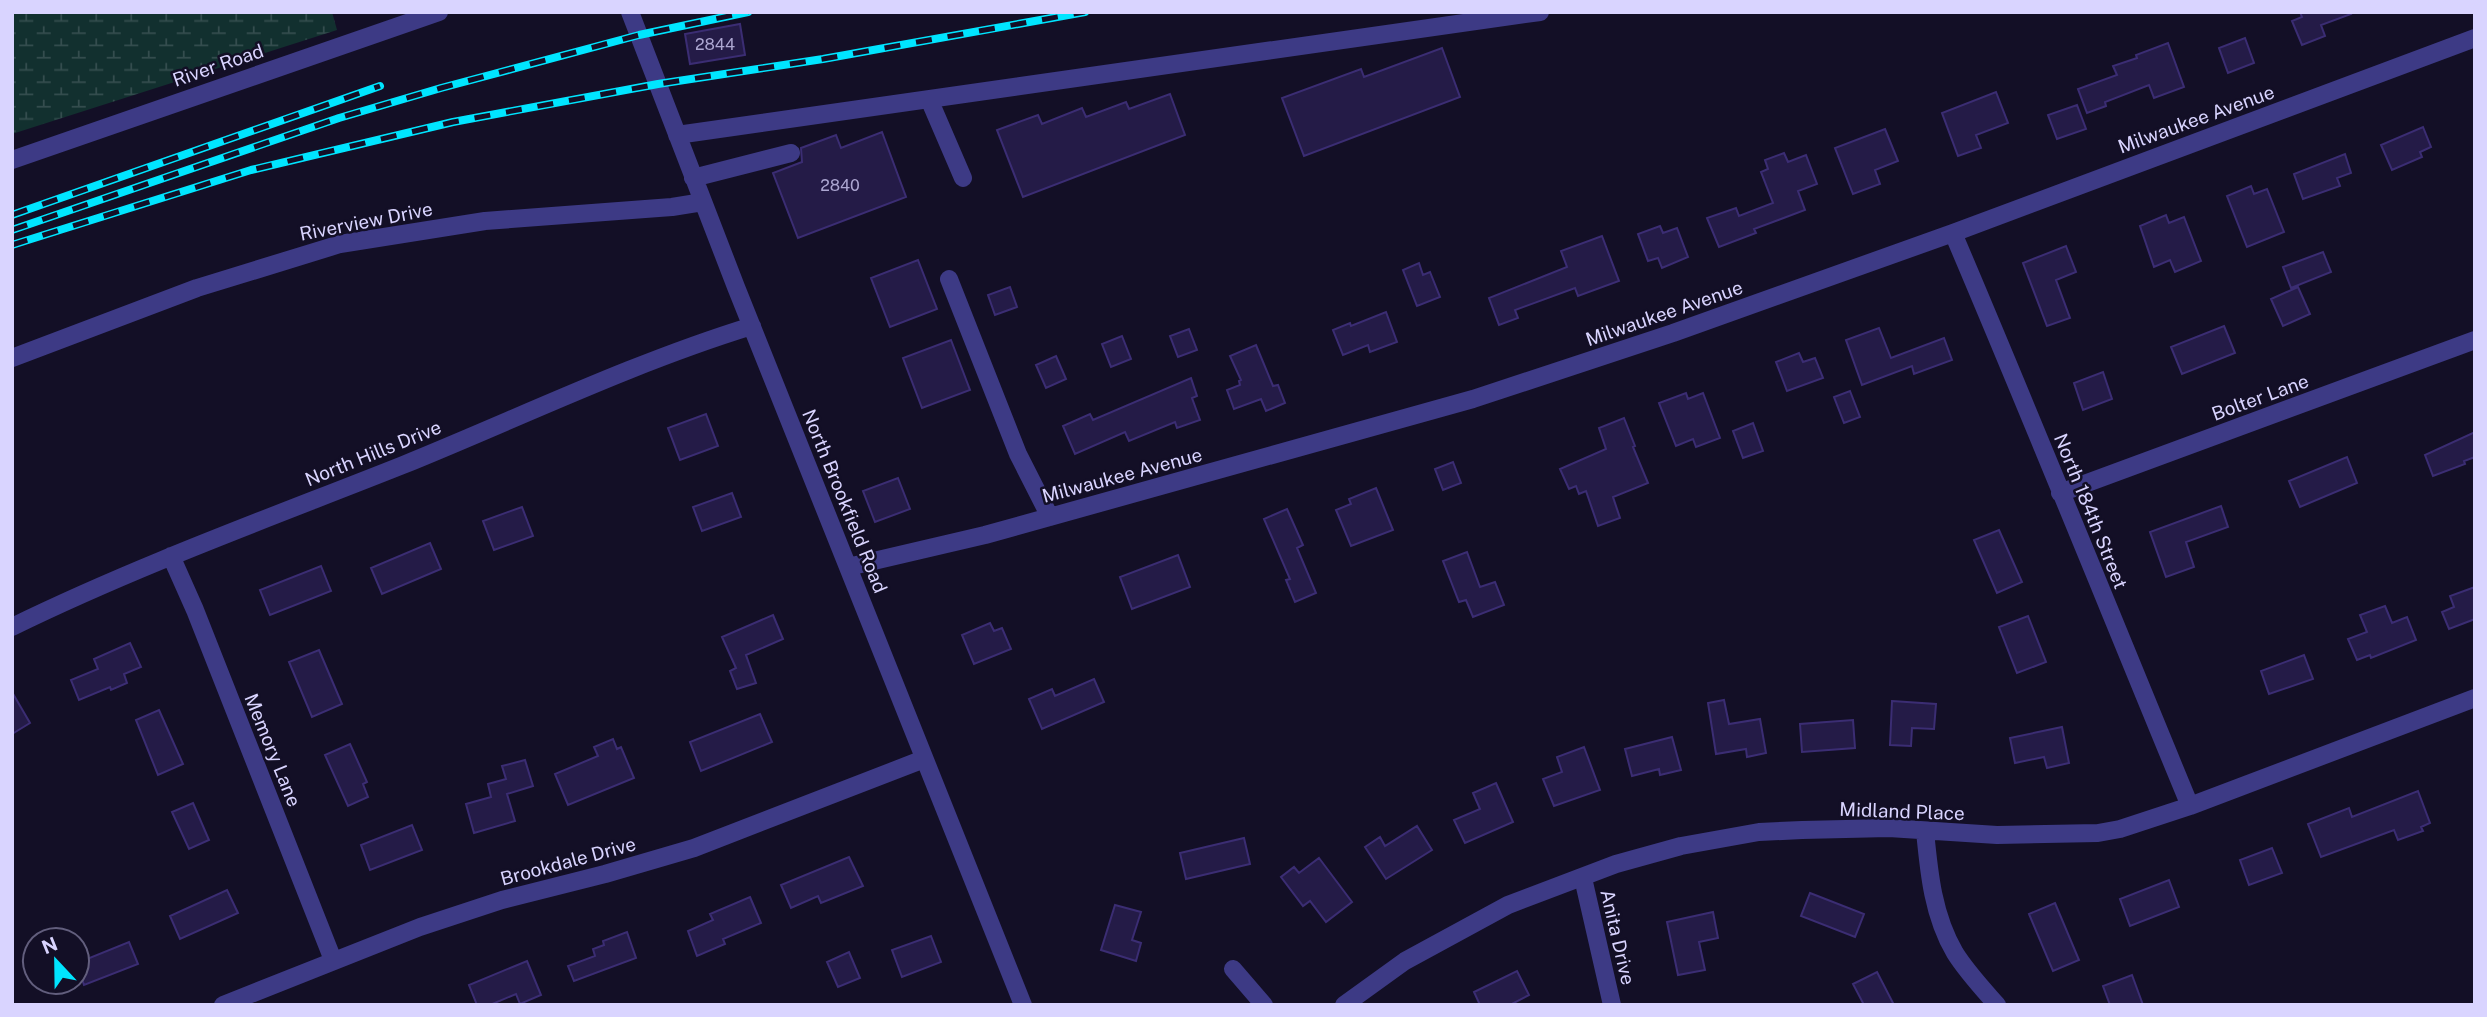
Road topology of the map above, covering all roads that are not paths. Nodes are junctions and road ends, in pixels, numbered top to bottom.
1 (439, 12) edge
2 (630, 12) edge
3 (1539, 12) edge
4 (2475, 38) edge
5 (929, 99) junction
6 (677, 135) junction
7 (791, 153) dead end
8 (12, 160) edge
9 (693, 178) junction
10 (963, 178) dead end
11 (703, 202) junction
12 (1953, 233) junction
13 (949, 279) dead end
14 (752, 326) junction
15 (2475, 340) edge
16 (12, 358) edge
17 (2060, 493) junction
18 (1050, 517) junction
19 (171, 556) junction
20 (848, 567) junction
21 (12, 627) edge
22 (2475, 698) edge
23 (924, 759) junction
24 (2190, 806) junction
25 (1925, 831) junction
26 (1583, 878) junction
27 (333, 960) junction
28 (1233, 969) dead end
29 (223, 1005) edge
30 (1023, 1005) edge
31 (1264, 1005) edge
32 (1344, 1005) edge
33 (1612, 1005) edge
34 (1997, 1005) edge

1 - 8 street, River Road
2 - 6 street, North Brookfield Road
3 - 5 street
4 - 12 street, Milwaukee Avenue
5 - 6 street
5 - 10 street
6 - 9 street, North Brookfield Road
7 - 9 street
9 - 11 street, North Brookfield Road
11 - 14 street, North Brookfield Road
11 - 16 street, Riverview Drive
12 - 17 street, North 184th Street
12 - 18 street, Milwaukee Avenue
13 - 18 street
14 - 19 street, North Hills Drive
14 - 20 street, North Brookfield Road
15 - 17 street, Bolter Lane
17 - 24 street, North 184th Street
18 - 20 street, Milwaukee Avenue
19 - 21 street, North Hills Drive
19 - 27 street, Memory Lane
20 - 23 street, North Brookfield Road
22 - 24 street, Midland Place
23 - 27 street, Brookdale Drive
23 - 30 street, North Brookfield Road
24 - 25 street, Midland Place
25 - 26 street, Midland Place
25 - 34 street
26 - 32 street, Midland Place
26 - 33 street, Anita Drive
27 - 29 street, Brookdale Drive
28 - 31 street

